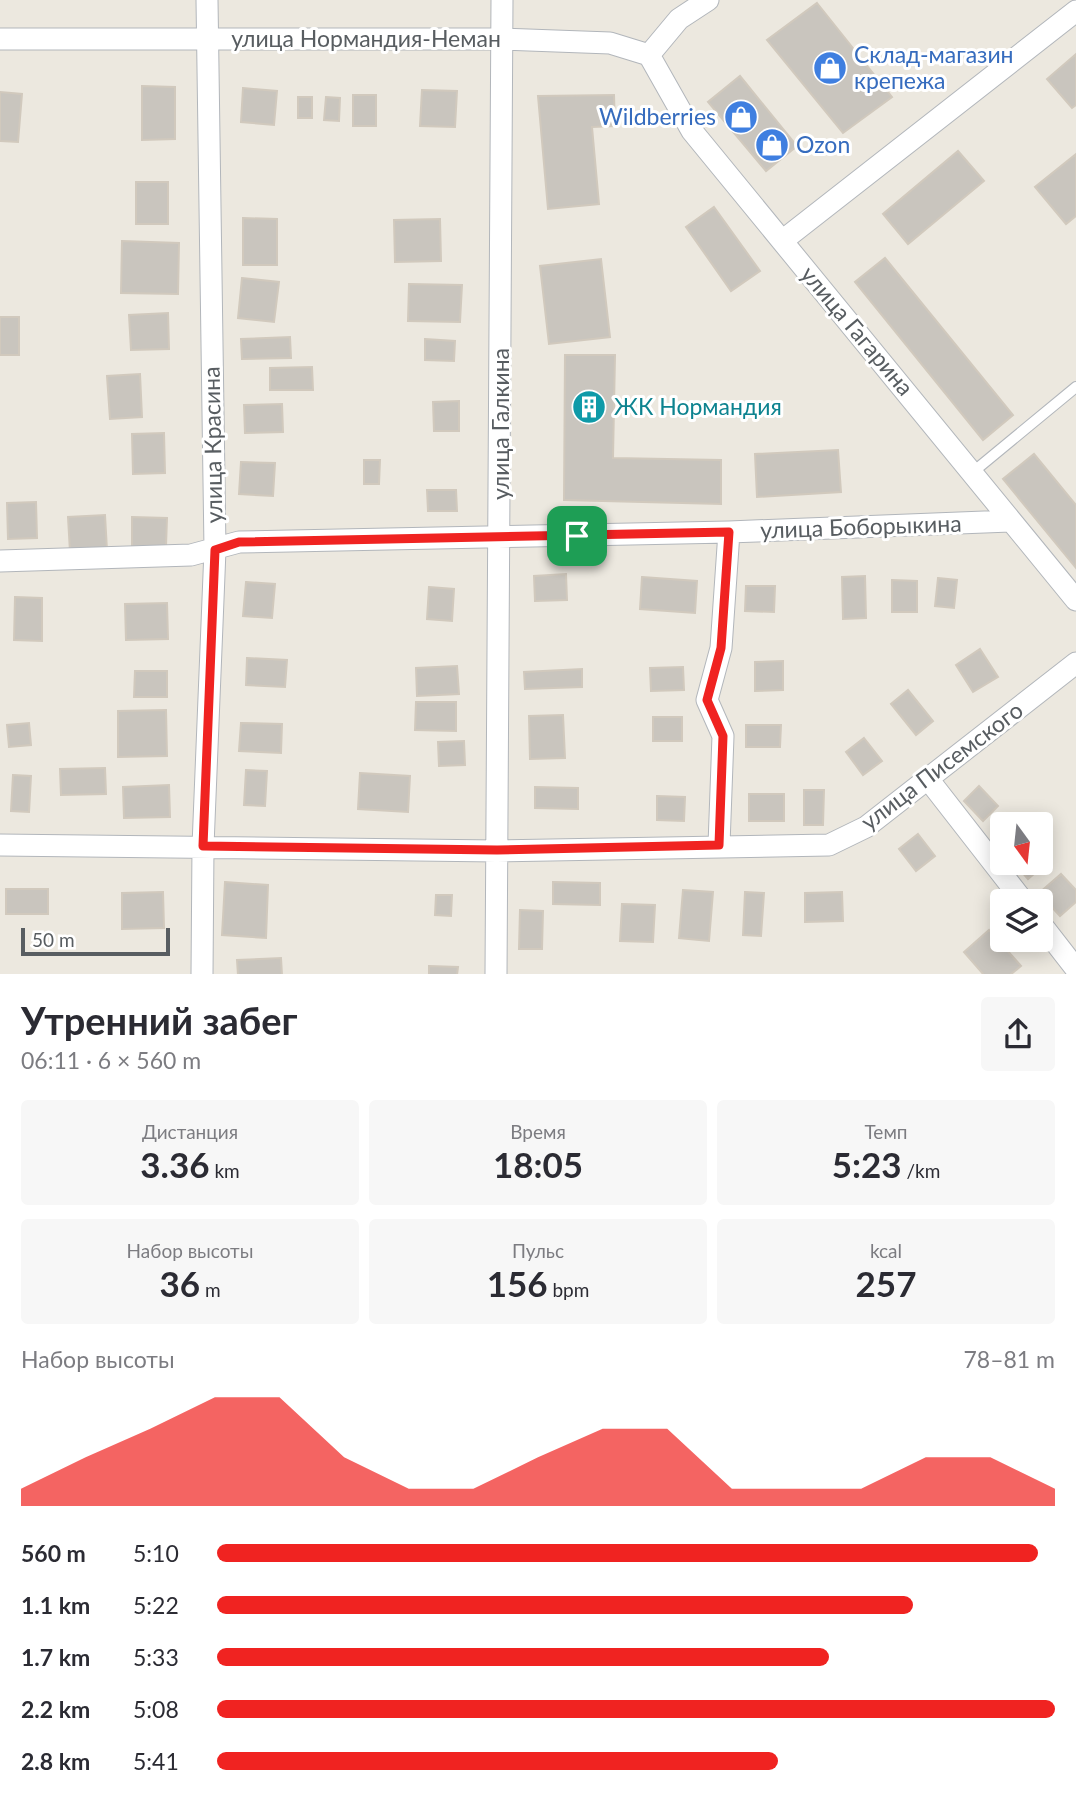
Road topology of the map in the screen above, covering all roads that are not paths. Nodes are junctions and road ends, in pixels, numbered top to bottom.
1 (206, 0) edge
2 (502, 0) edge
3 (708, 0) edge
4 (1076, 11) edge
5 (0, 39) edge
6 (206, 39) junction
7 (501, 39) junction
8 (649, 55) junction
9 (782, 241) junction
10 (1076, 387) edge
11 (973, 472) junction
12 (1010, 521) junction
13 (729, 532) junction
14 (500, 538) junction
15 (215, 550) junction
16 (0, 561) edge
17 (1076, 600) edge
18 (1076, 663) edge
19 (928, 779) junction
20 (0, 845) edge
21 (719, 845) junction
22 (203, 846) junction
23 (497, 850) junction
24 (1014, 889) edge
25 (1053, 940) edge
26 (1076, 969) edge
27 (202, 974) edge
28 (496, 974) edge

1 - 6 street, улица Красина
2 - 7 street, улица Галкина
3 - 8 street
4 - 9 street
5 - 6 street, улица Нормандия-Неман
6 - 7 street, улица Нормандия-Неман
6 - 15 street, улица Красина
7 - 8 street, улица Нормандия-Неман
7 - 14 street, улица Галкина
8 - 9 street, улица Гагарина
9 - 11 street, улица Гагарина
10 - 11 lane
11 - 12 street, улица Гагарина
12 - 13 street, улица Боборыкина
12 - 17 street, улица Гагарина
13 - 14 street, улица Боборыкина
13 - 21 street
14 - 15 street, улица Боборыкина
14 - 23 street, улица Галкина
15 - 16 street, улица Боборыкина
15 - 22 street, улица Красина
18 - 19 street, улица Писемского
19 - 21 street, улица Писемского
19 - 24 street
20 - 22 street, улица Писемского
21 - 23 street, улица Писемского
22 - 23 street, улица Писемского
22 - 27 street, улица Красина
23 - 28 street, улица Галкина
25 - 26 street

